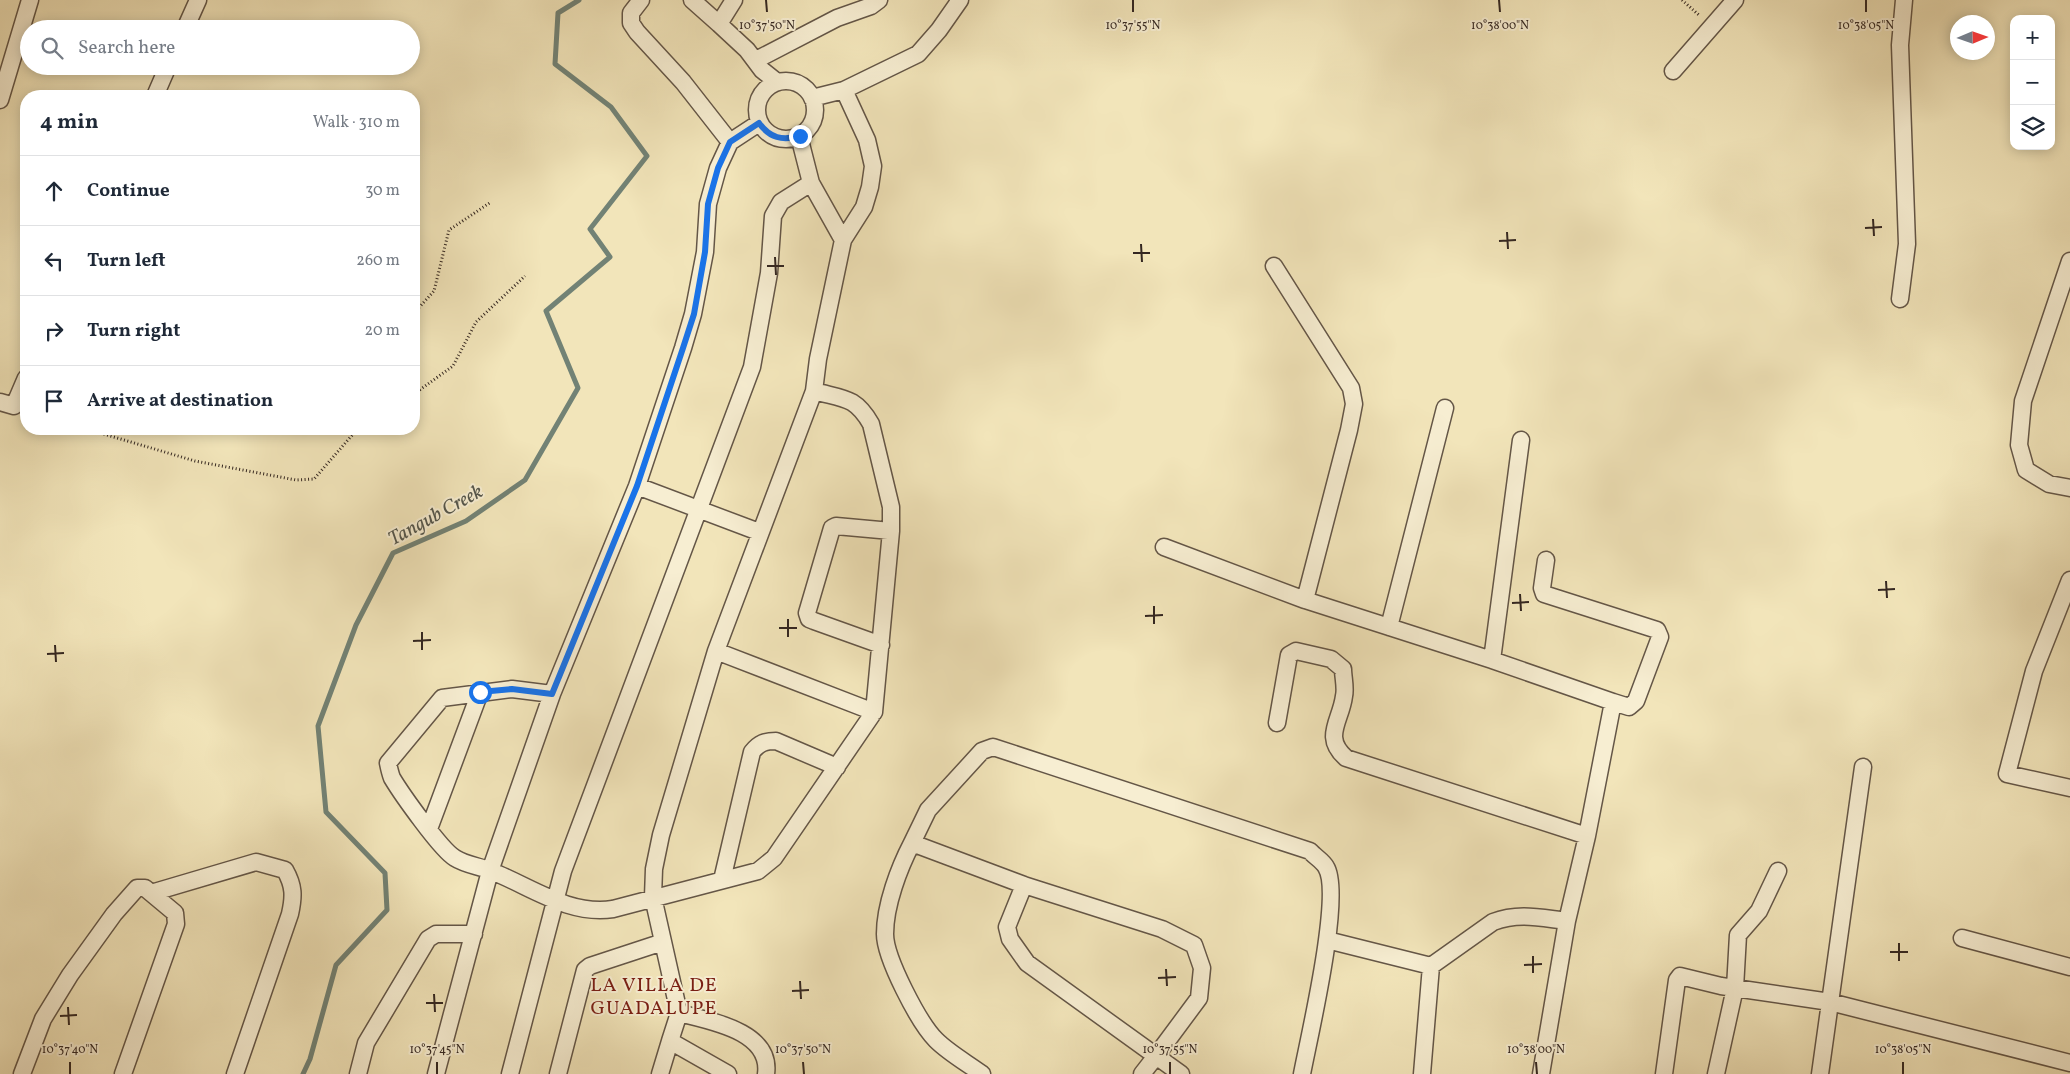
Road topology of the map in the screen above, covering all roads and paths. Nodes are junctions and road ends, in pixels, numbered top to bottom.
1 (30, 0) edge
2 (198, 0) edge
3 (641, 0) edge
4 (692, 0) edge
5 (734, 0) edge
6 (880, 0) edge
7 (960, 0) edge
8 (1682, 0) edge
9 (1735, 0) edge
10 (1904, 0) edge
11 (24, 20) edge
12 (189, 20) edge
13 (719, 24) junction
14 (1711, 26) junction
15 (20, 33) edge
16 (756, 60) junction
17 (1673, 70) dead end
18 (164, 75) edge
19 (777, 82) junction
20 (158, 90) edge
21 (844, 90) junction
22 (812, 98) junction
23 (0, 100) edge
24 (759, 123) junction
25 (800, 136) junction
26 (730, 142) junction
27 (811, 183) junction
28 (491, 202) dead end
29 (843, 240) junction
30 (2070, 261) edge
31 (1274, 266) dead end
32 (525, 276) dead end
33 (1900, 299) dead end
34 (420, 306) edge
35 (420, 390) edge
36 (814, 391) junction
37 (20, 392) edge
38 (0, 402) edge
39 (1445, 408) dead end
40 (107, 435) edge
41 (352, 435) edge
42 (1521, 440) dead end
43 (637, 486) junction
44 (2070, 488) edge
45 (700, 509) junction
46 (891, 531) junction
47 (759, 532) junction
48 (1164, 546) dead end
49 (1546, 560) dead end
50 (2070, 580) edge
51 (1305, 600) junction
52 (1389, 627) junction
53 (881, 645) junction
54 (716, 651) junction
55 (1492, 660) junction
56 (480, 692) junction
57 (552, 694) junction
58 (1613, 702) junction
59 (874, 712) junction
60 (1276, 723) dead end
61 (837, 766) junction
62 (1864, 767) dead end
63 (2070, 788) edge
64 (428, 829) junction
65 (1587, 836) junction
66 (912, 843) junction
67 (490, 871) junction
68 (1778, 871) dead end
69 (722, 880) junction
70 (1024, 885) junction
71 (151, 893) junction
72 (653, 897) junction
73 (555, 900) junction
74 (1568, 921) junction
75 (474, 934) junction
76 (1962, 938) dead end
77 (1327, 940) junction
78 (663, 942) junction
79 (1431, 966) junction
80 (2070, 967) edge
81 (1735, 988) junction
82 (1830, 1002) junction
83 (679, 1013) junction
84 (670, 1041) junction
85 (1156, 1056) junction
86 (2070, 1063) edge
87 (22, 1074) edge
88 (123, 1074) edge
89 (235, 1074) edge
90 (358, 1074) edge
91 (436, 1074) edge
92 (510, 1074) edge
93 (558, 1074) edge
94 (660, 1074) edge
95 (728, 1074) edge
96 (766, 1074) edge
97 (982, 1074) edge
98 (1142, 1074) edge
99 (1182, 1074) edge
100 (1302, 1074) edge
101 (1422, 1074) edge
102 (1541, 1074) edge
103 (1664, 1074) edge
104 (1716, 1074) edge
105 (1820, 1074) edge

1 - 11 street
2 - 12 street
3 - 26 street
4 - 13 street
5 - 13 street
6 - 16 street
7 - 21 street
8 - 14 path
9 - 14 street
10 - 33 street
13 - 16 street
14 - 17 street
15 - 23 street
16 - 19 street
18 - 20 street
19 - 22 street
19 - 24 street
21 - 22 street
21 - 29 street
22 - 25 street
24 - 25 street
24 - 26 street
25 - 27 street
26 - 43 street
27 - 29 street
27 - 45 street
28 - 34 path
29 - 36 street
30 - 44 street
31 - 51 street
32 - 35 path
36 - 46 street
36 - 47 street
37 - 38 street
39 - 52 street
40 - 41 path
42 - 55 street
43 - 45 street
43 - 57 street
45 - 47 street
45 - 73 street
46 - 53 street
46 - 53 street
47 - 54 street
48 - 51 street
49 - 58 street
50 - 63 street
51 - 52 street
52 - 55 street
53 - 59 street
54 - 59 street
54 - 72 street
55 - 58 street
56 - 57 street
56 - 64 street
56 - 64 street
57 - 67 street
58 - 65 street
59 - 61 street
60 - 65 street
61 - 69 street
61 - 69 street
62 - 82 street
64 - 67 street
65 - 74 street
66 - 70 street
66 - 77 street
66 - 97 street
67 - 73 street
67 - 75 street
68 - 81 street
69 - 72 street
70 - 85 street
70 - 85 street
71 - 87 street
71 - 88 street
71 - 89 street
72 - 73 street
72 - 78 street
73 - 92 street
74 - 79 street
74 - 102 street
75 - 90 street
75 - 91 street
76 - 80 street
77 - 79 street
77 - 100 street
78 - 83 street
78 - 93 street
79 - 101 street
81 - 82 street
81 - 103 street
81 - 104 street
82 - 86 street
82 - 105 street
83 - 84 street
83 - 96 street
84 - 94 street
84 - 95 street
85 - 98 street
85 - 99 street

